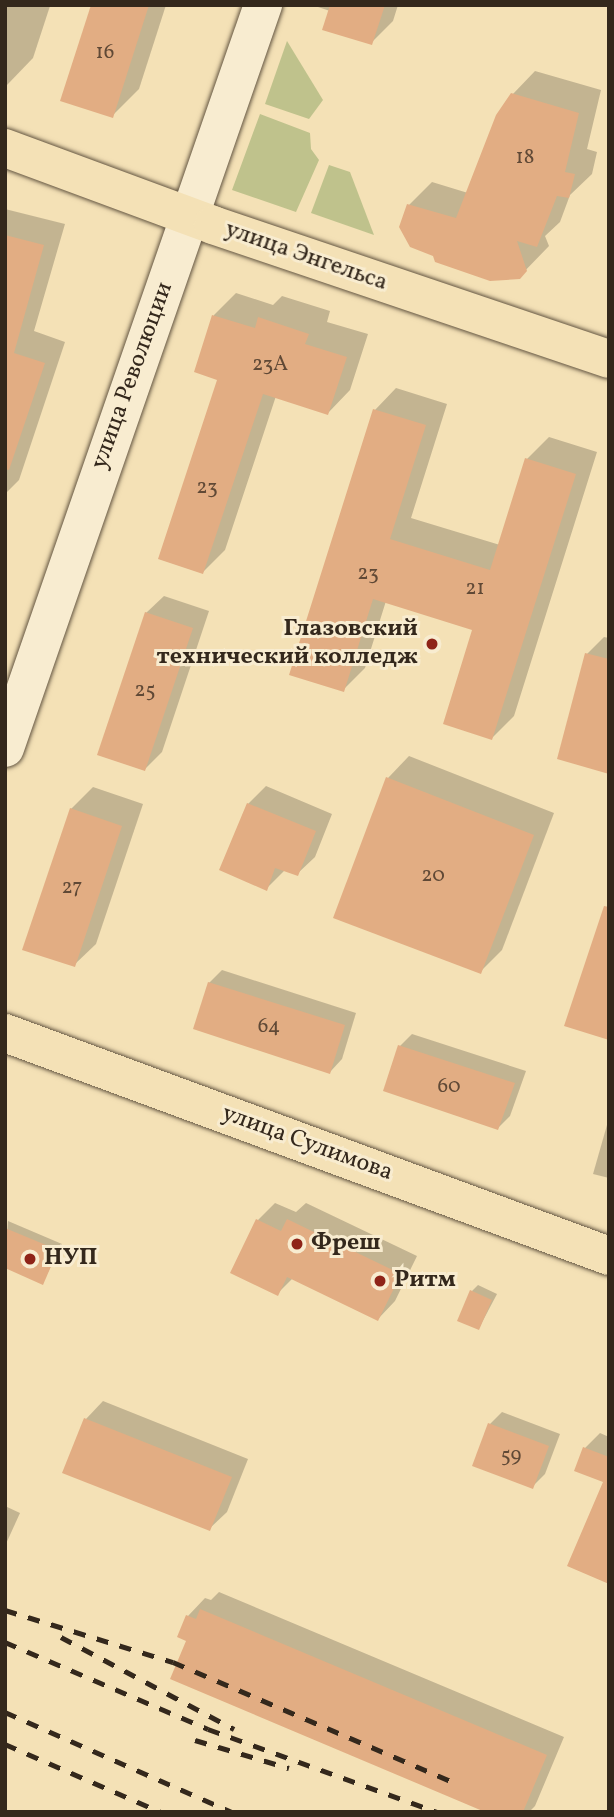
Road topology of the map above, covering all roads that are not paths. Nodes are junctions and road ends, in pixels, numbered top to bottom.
1 (262, 5) edge
2 (5, 148) edge
3 (190, 215) junction
4 (609, 359) edge
5 (5, 748) edge
6 (5, 1033) edge
7 (609, 1256) edge

1 - 3 street, улица Революции
2 - 3 main road, улица Энгельса
3 - 4 main road, улица Энгельса
3 - 5 street, улица Революции
6 - 7 main road, улица Сулимова

